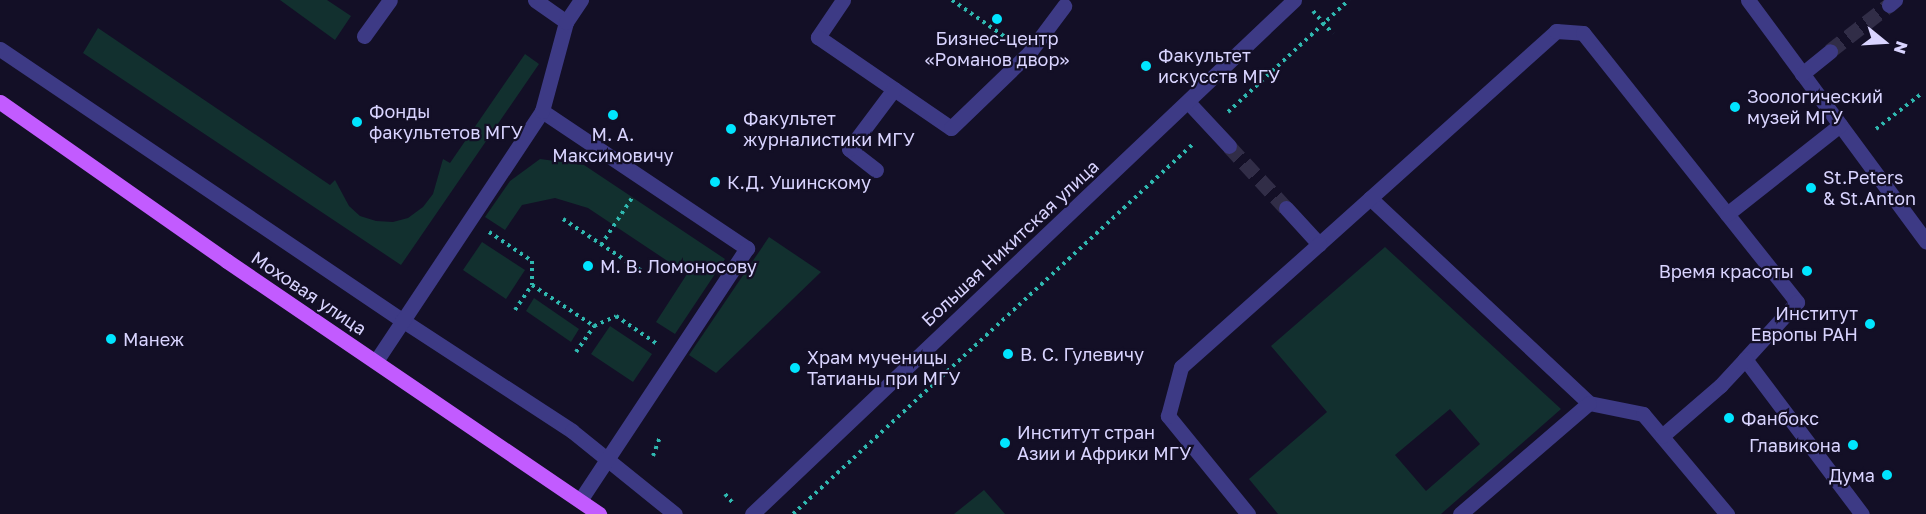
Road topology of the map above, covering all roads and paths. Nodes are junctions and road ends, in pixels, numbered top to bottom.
1 (390, 0) edge
2 (535, 0) edge
3 (581, 0) edge
4 (843, 0) edge
5 (952, 0) edge
6 (1294, 0) edge
7 (1349, 0) edge
8 (1748, 0) edge
9 (1064, 6) dead end
10 (1308, 6) dead end
11 (566, 22) junction
12 (1323, 23) junction
13 (1333, 34) dead end
14 (364, 36) dead end
15 (1010, 40) dead end
16 (0, 49) edge
17 (1830, 51) tunnel mouth
18 (1802, 74) junction
19 (894, 89) junction
20 (1921, 94) dead end
21 (0, 102) edge
22 (1188, 102) junction
23 (542, 111) junction
24 (1840, 125) junction
25 (1212, 127) junction
26 (1876, 129) dead end
27 (1229, 146) tunnel mouth
28 (876, 170) dead end
29 (644, 180) junction
30 (1370, 198) junction
31 (1286, 208) tunnel mouth
32 (1727, 214) junction
33 (470, 219) junction
34 (563, 219) dead end
35 (1926, 241) edge
36 (1319, 244) junction
37 (601, 245) junction
38 (643, 272) dead end
39 (532, 285) junction
40 (515, 310) dead end
41 (402, 320) junction
42 (594, 326) junction
43 (576, 352) dead end
44 (676, 356) junction
45 (1745, 359) junction
46 (376, 361) junction
47 (1589, 403) junction
48 (1662, 436) junction
49 (660, 437) dead end
50 (653, 456) dead end
51 (608, 457) junction
52 (725, 494) dead end
53 (580, 500) junction
54 (732, 502) dead end
55 (599, 514) edge
56 (675, 514) edge
57 (752, 514) edge
58 (793, 514) edge
59 (1248, 514) edge
60 (1460, 514) edge
61 (1727, 514) edge
62 (1862, 514) edge

1 - 14 street
2 - 11 street
3 - 11 street
4 - 19 street
5 - 15 path
6 - 22 street, Большая Никитская улица
7 - 12 path
8 - 18 street
9 - 19 street
10 - 12 path
11 - 23 street
12 - 13 path
12 - 25 path
16 - 41 street
17 - 18 street
18 - 24 street
19 - 28 street
20 - 26 path
21 - 46 main road, Моховая улица
22 - 25 street
22 - 57 street, Большая Никитская улица
23 - 29 street
23 - 33 street
24 - 32 street
24 - 35 street
25 - 27 street
25 - 58 path
29 - 37 path
29 - 44 street
30 - 32 street
30 - 36 street
30 - 47 street
31 - 36 street
32 - 45 street
33 - 39 path
33 - 41 street
34 - 37 path
36 - 59 street
37 - 38 path
39 - 40 path
39 - 42 path
41 - 46 street
41 - 51 street
42 - 43 path
42 - 44 path
44 - 51 street
45 - 48 street
45 - 62 street
46 - 53 main road, Моховая улица
47 - 48 street
47 - 60 street
48 - 61 street
49 - 50 path
51 - 53 street
51 - 56 street
52 - 54 path
53 - 55 main road, Моховая улица

